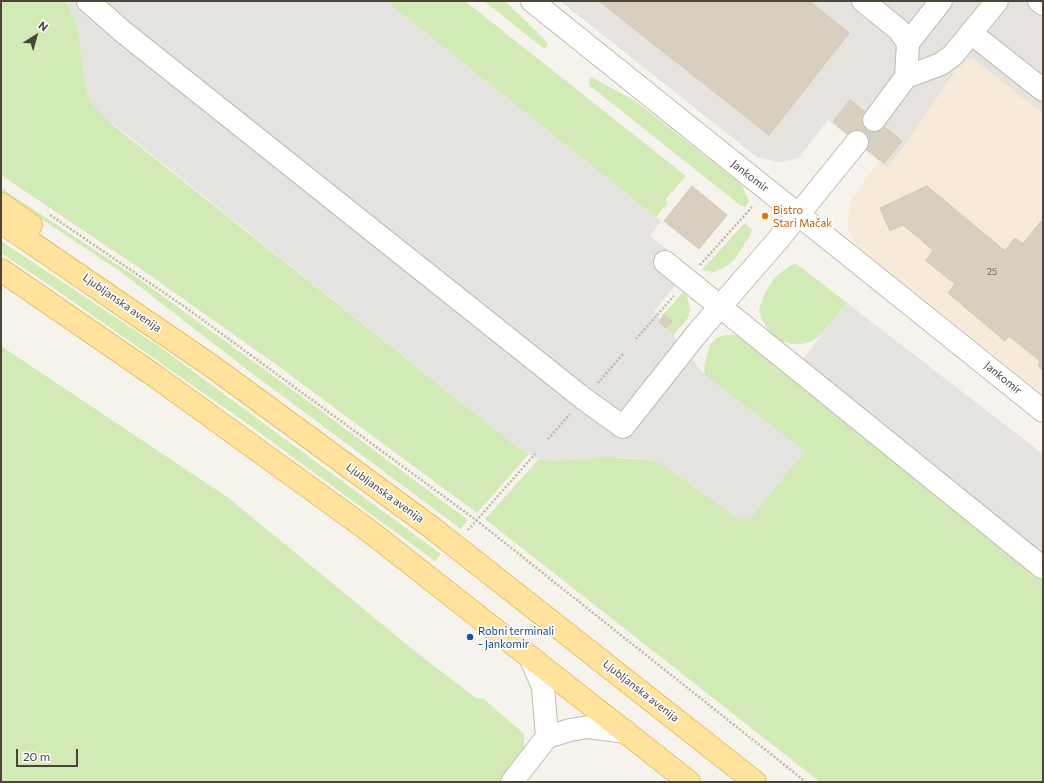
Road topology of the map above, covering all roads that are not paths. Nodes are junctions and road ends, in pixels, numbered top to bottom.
1 (88, 1) edge
2 (532, 1) edge
3 (862, 1) edge
4 (941, 1) edge
5 (997, 1) edge
6 (1039, 1) edge
7 (1043, 4) edge
8 (971, 33) junction
9 (908, 43) junction
10 (906, 77) junction
11 (1043, 90) edge
12 (874, 120) tunnel mouth
13 (858, 142) tunnel mouth
14 (1, 204) edge
15 (799, 214) junction
16 (1, 222) edge
17 (665, 262) dead end
18 (1, 270) edge
19 (81, 275) junction
20 (720, 306) junction
21 (1043, 411) edge
22 (1043, 568) edge
23 (530, 657) junction
24 (626, 732) junction
25 (547, 737) junction
26 (512, 782) edge
27 (689, 782) edge
28 (755, 782) edge

1 - 20 street
2 - 15 street, Jankomir
3 - 9 street
4 - 9 street
5 - 8 street
6 - 7 street
8 - 10 street
8 - 11 street
9 - 10 street
10 - 12 street
13 - 15 street
14 - 19 main road
15 - 20 street
15 - 21 street, Jankomir
16 - 19 main road, Ljubljanska avenija
17 - 20 street
18 - 23 main road
19 - 28 main road, Ljubljanska avenija
20 - 22 street
23 - 24 main road
23 - 25 street
24 - 25 street
24 - 27 main road
25 - 26 street

